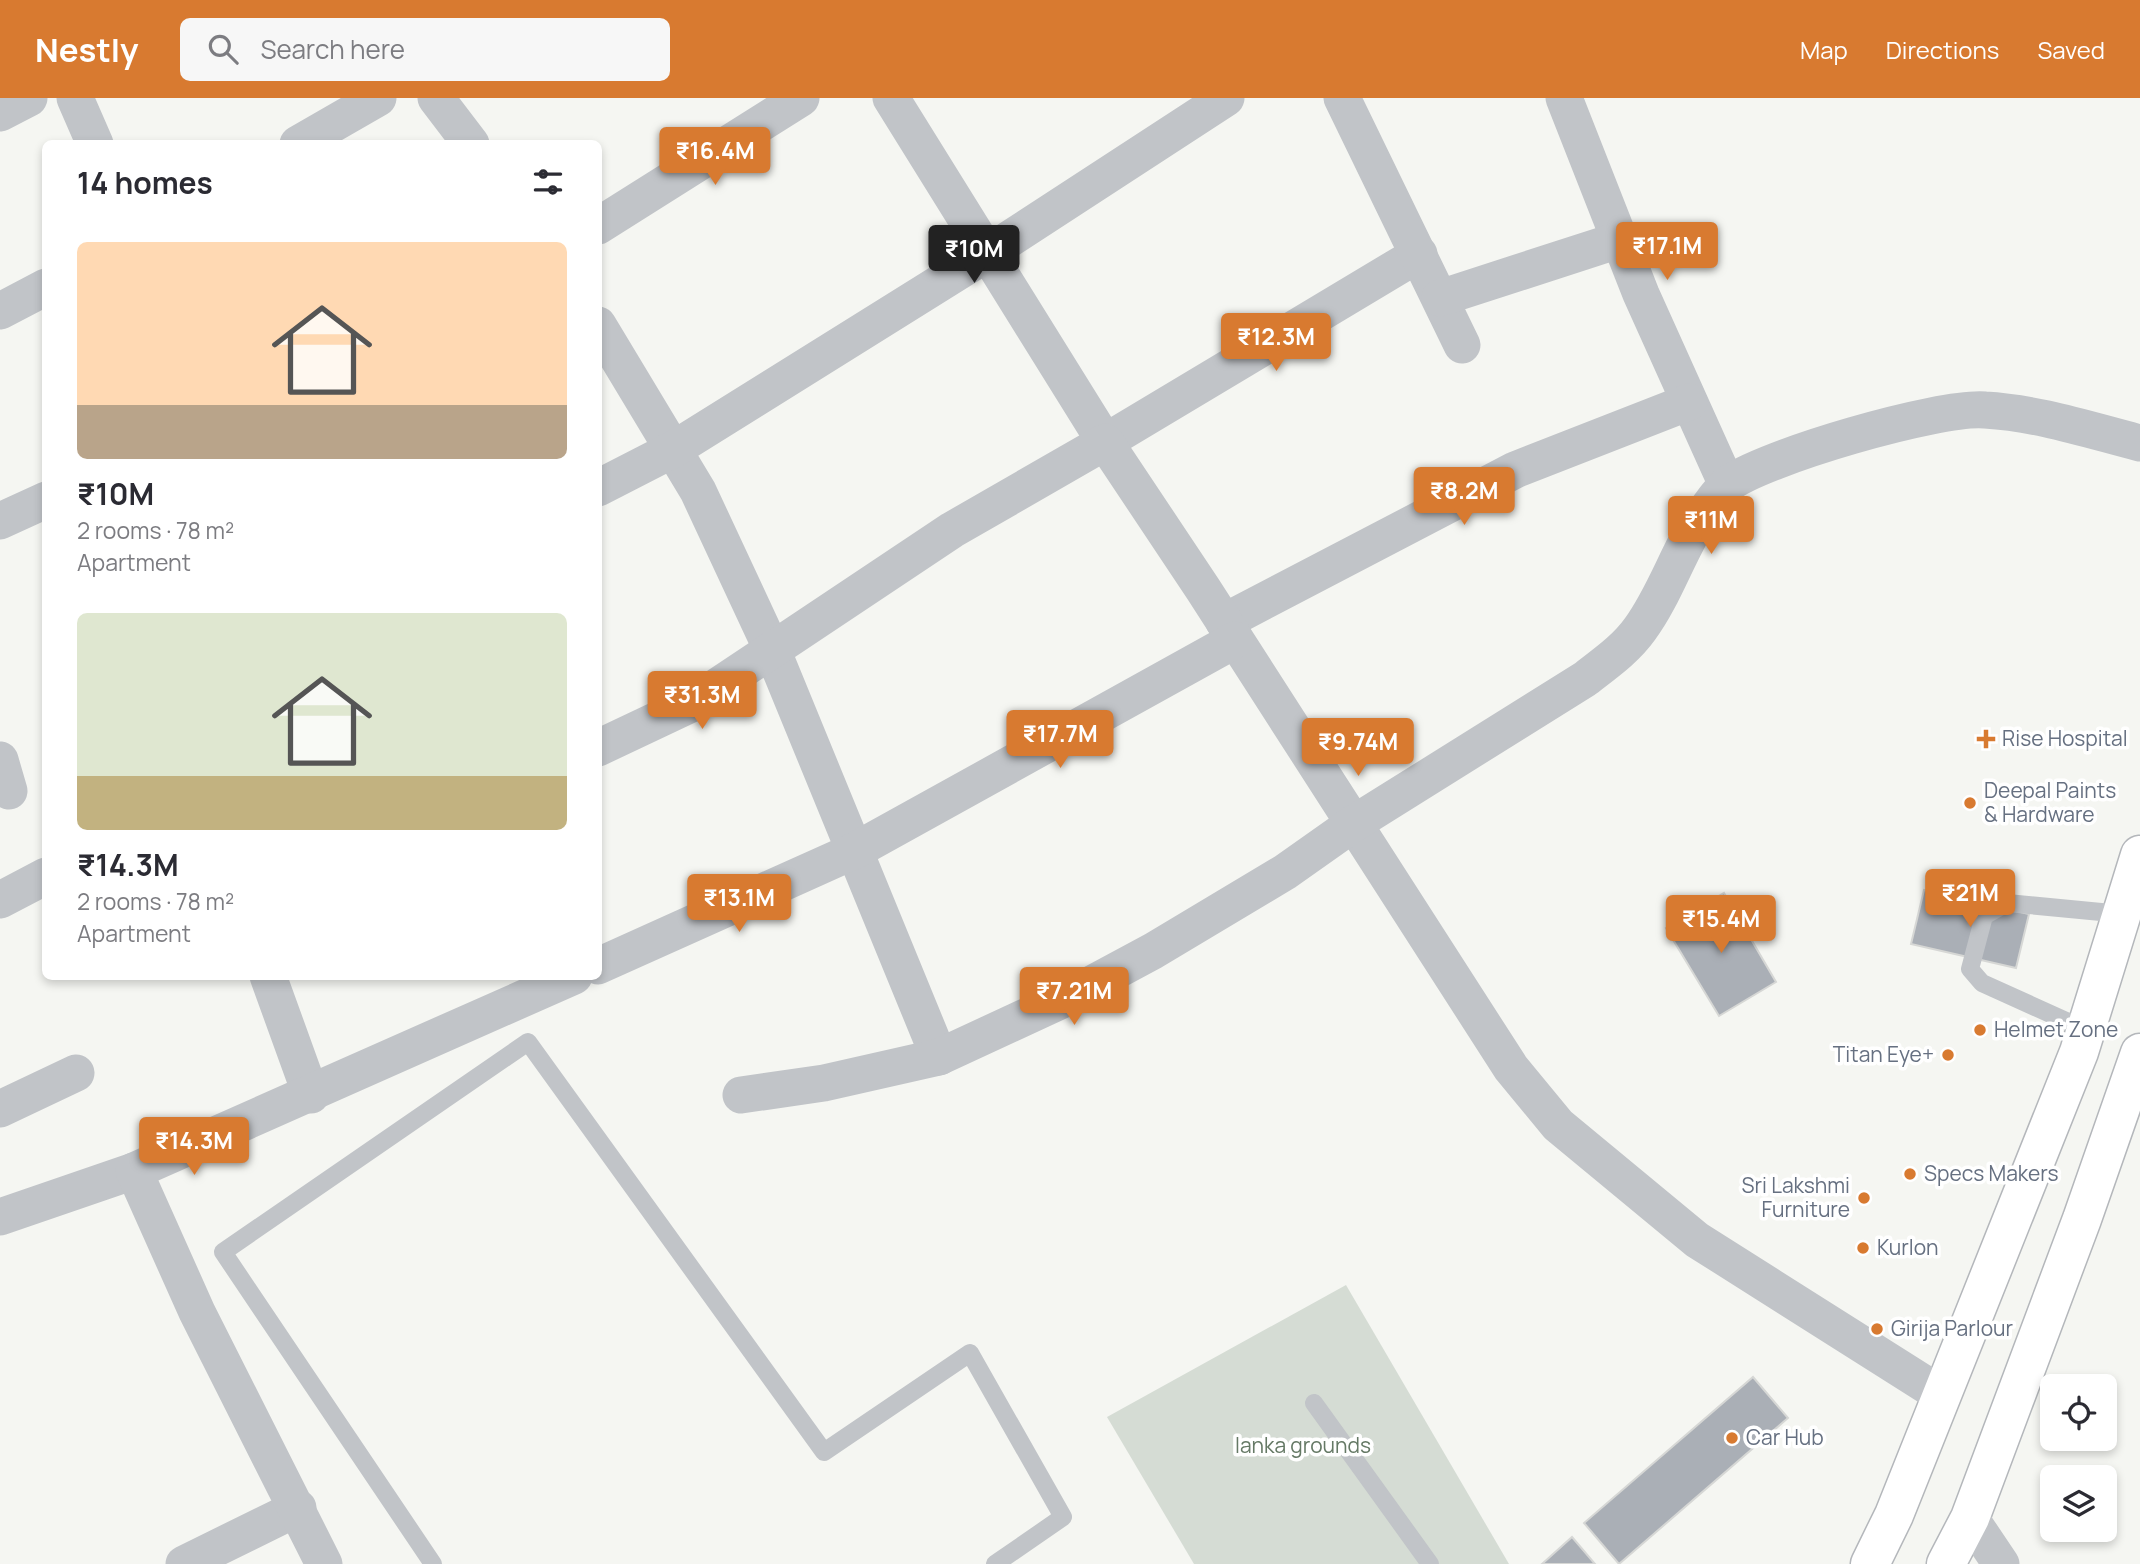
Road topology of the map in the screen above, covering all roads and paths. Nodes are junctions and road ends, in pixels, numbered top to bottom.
1 (29, 98) edge
2 (75, 98) edge
3 (378, 98) edge
4 (436, 98) edge
5 (801, 98) edge
6 (891, 98) edge
7 (1226, 98) edge
8 (1342, 98) edge
9 (1564, 98) edge
10 (0, 113) edge
11 (93, 140) edge
12 (305, 140) edge
13 (468, 140) edge
14 (602, 223) edge
15 (1619, 240) junction
16 (988, 253) junction
17 (1419, 254) junction
18 (42, 289) edge
19 (1440, 298) junction
20 (0, 311) edge
21 (602, 332) edge
22 (1462, 345) dead end
23 (1689, 402) junction
24 (1105, 442) junction
25 (2140, 443) edge
26 (674, 449) junction
27 (1727, 485) junction
28 (602, 486) edge
29 (42, 502) edge
30 (0, 521) edge
31 (1230, 631) junction
32 (773, 652) junction
33 (602, 746) edge
34 (1353, 824) junction
35 (856, 850) junction
36 (2140, 855) edge
37 (42, 878) edge
38 (0, 900) edge
39 (2122, 914) junction
40 (602, 964) edge
41 (269, 980) edge
42 (566, 980) edge
43 (2086, 1030) junction
44 (939, 1057) junction
45 (2138, 1066) edge
46 (76, 1073) dead end
47 (311, 1095) junction
48 (741, 1095) dead end
49 (0, 1109) edge
50 (134, 1171) junction
51 (0, 1217) edge
52 (1942, 1395) junction
53 (1314, 1403) dead end
54 (298, 1508) junction
55 (1970, 1518) junction
56 (184, 1564) edge
57 (324, 1564) edge
58 (433, 1564) edge
59 (995, 1564) edge
60 (1430, 1564) edge
61 (1870, 1564) edge
62 (1946, 1564) edge
63 (2001, 1564) edge

1 - 10 street
2 - 11 street
3 - 12 street
4 - 13 street
5 - 14 street
6 - 16 street
7 - 16 street
8 - 17 street
9 - 15 street
15 - 19 street
15 - 23 street
16 - 24 street
16 - 26 street
17 - 19 street
17 - 24 street
18 - 20 street
19 - 22 street
21 - 26 street
23 - 27 street
23 - 31 street
24 - 31 street
24 - 32 street
25 - 27 street
26 - 28 street
26 - 32 street
27 - 34 street
29 - 30 street
31 - 34 street
31 - 35 street
32 - 33 street
32 - 35 street
34 - 44 street
34 - 52 street
35 - 40 street
35 - 44 street
36 - 39 main road
37 - 38 street
39 - 43 main road
39 - 43 lane
41 - 47 street
42 - 47 street
43 - 52 main road
44 - 48 street
45 - 55 main road
46 - 49 street
47 - 50 street
50 - 51 street
50 - 54 street
52 - 61 main road
53 - 60 lane
54 - 56 street
54 - 57 street
55 - 62 main road
55 - 63 street
58 - 59 lane

